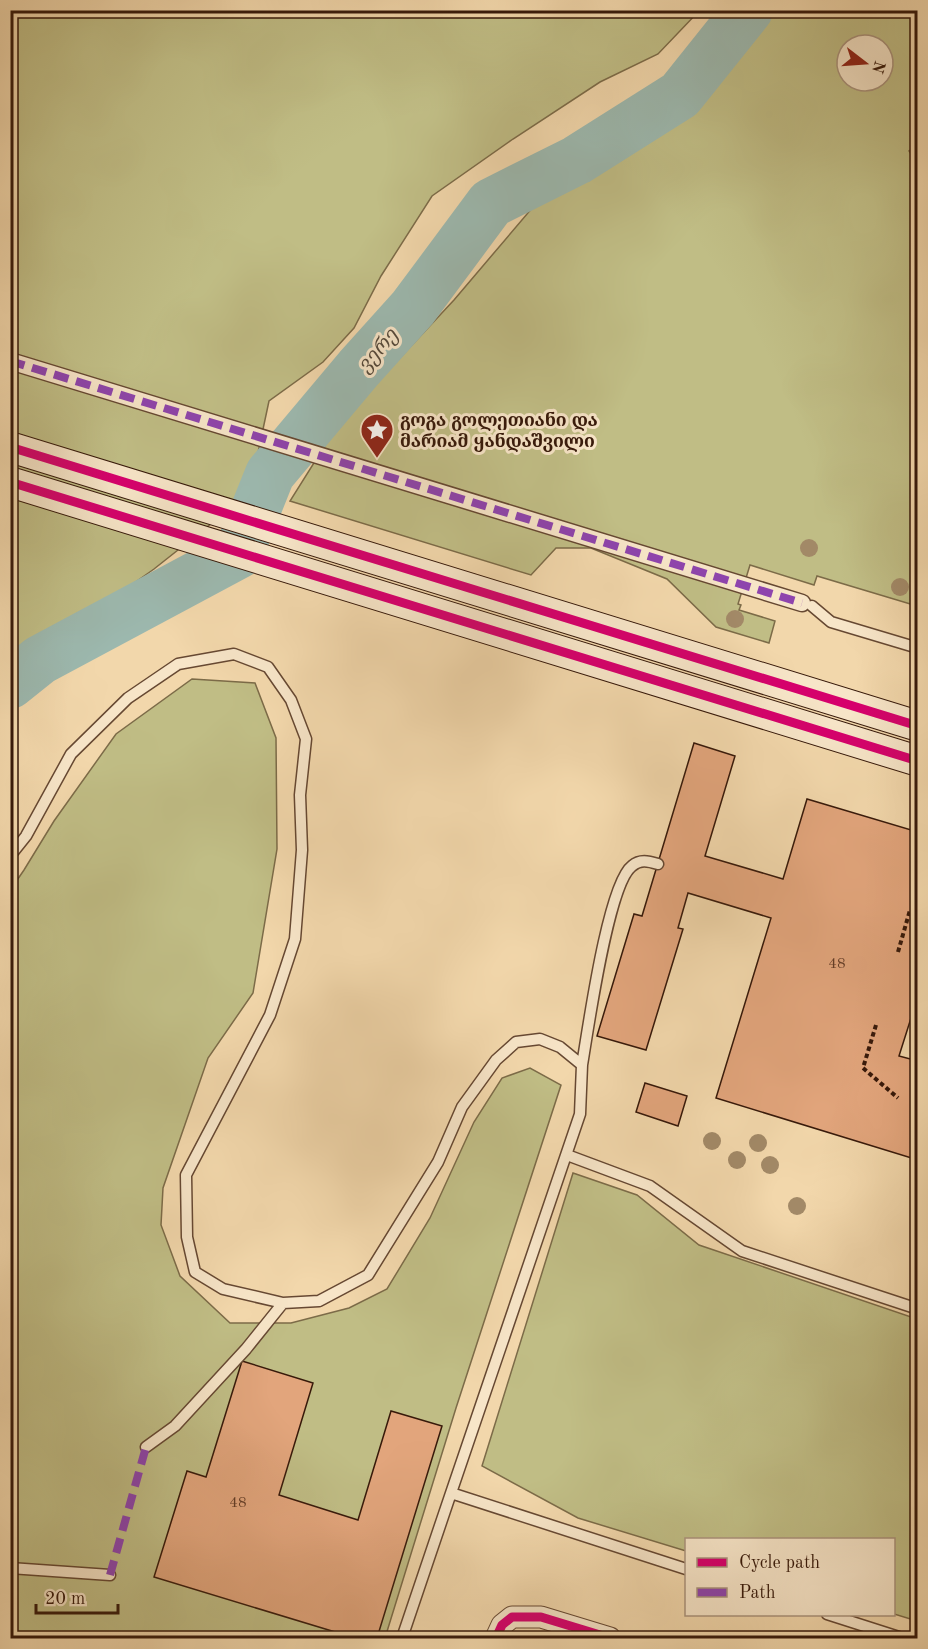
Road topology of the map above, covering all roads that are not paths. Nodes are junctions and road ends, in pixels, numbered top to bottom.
1 (10, 362) edge
2 (10, 447) edge
3 (10, 482) edge
4 (807, 604) joint
5 (918, 648) edge
6 (918, 726) edge
7 (918, 761) edge
8 (10, 856) edge
9 (658, 864) dead end
10 (582, 1065) junction
11 (567, 1155) junction
12 (284, 1303) junction
13 (918, 1309) edge
14 (146, 1447) dead end
15 (452, 1493) junction
16 (10, 1568) edge
17 (685, 1568) edge
18 (110, 1575) dead end
19 (833, 1616) edge
20 (402, 1638) edge
21 (496, 1638) edge
22 (610, 1638) edge
23 (902, 1638) edge

1 - 4 street
2 - 6 main road
3 - 7 main road
4 - 5 lane
8 - 12 lane
9 - 10 lane
10 - 11 lane
10 - 12 lane
11 - 13 lane
11 - 15 lane
12 - 14 lane
15 - 17 lane
15 - 20 lane
16 - 18 lane
19 - 23 lane
21 - 22 street

